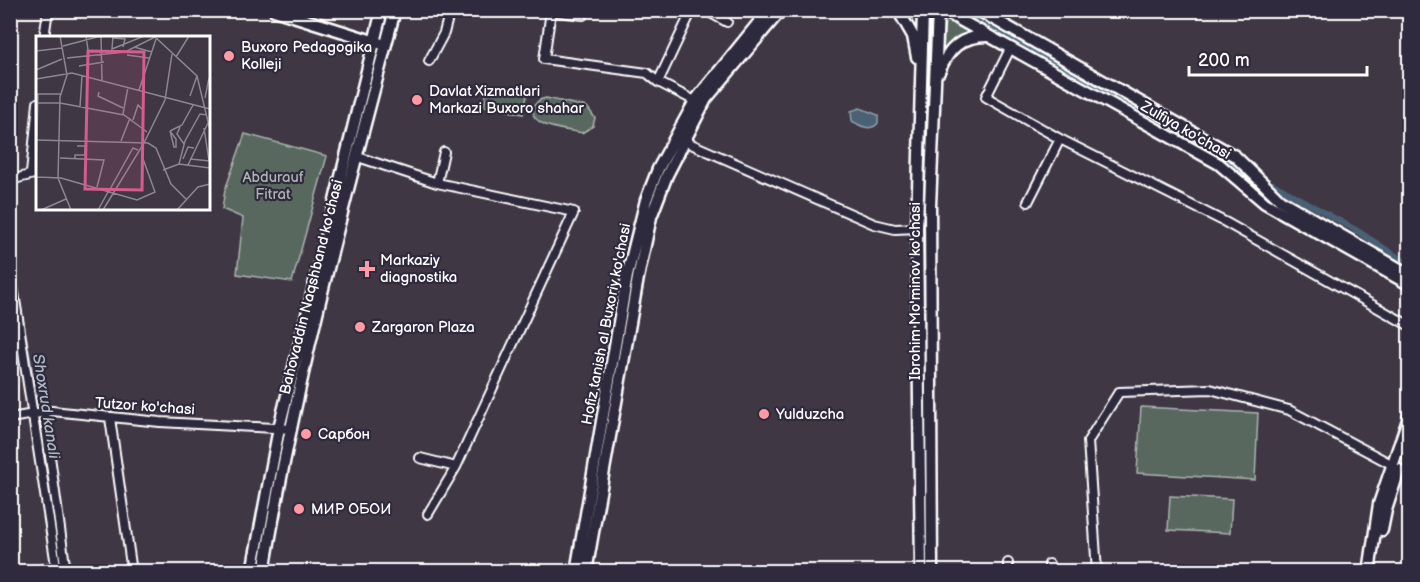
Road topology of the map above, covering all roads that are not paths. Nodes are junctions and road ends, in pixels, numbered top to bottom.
1 (48, 10) edge
2 (274, 10) edge
3 (382, 10) edge
4 (395, 10) edge
5 (450, 10) edge
6 (692, 10) edge
7 (705, 10) edge
8 (769, 10) edge
9 (781, 10) edge
10 (898, 10) edge
11 (922, 10) edge
12 (940, 10) edge
13 (978, 10) edge
14 (583, 15) dead end
15 (727, 22) dead end
16 (45, 36) edge
17 (988, 36) junction
18 (374, 40) junction
19 (385, 48) junction
20 (1010, 49) junction
21 (429, 61) dead end
22 (921, 76) junction
23 (935, 80) junction
24 (658, 82) junction
25 (700, 99) junction
26 (36, 138) edge
27 (680, 139) junction
28 (1060, 139) junction
29 (444, 152) dead end
30 (358, 157) junction
31 (34, 173) edge
32 (10, 180) edge
33 (437, 183) junction
34 (1029, 202) dead end
35 (918, 206) junction
36 (930, 206) junction
37 (917, 228) junction
38 (10, 267) edge
39 (1410, 274) edge
40 (1410, 285) edge
41 (1410, 326) edge
42 (44, 412) junction
43 (34, 414) junction
44 (1410, 414) edge
45 (10, 417) edge
46 (110, 417) junction
47 (279, 428) junction
48 (292, 429) junction
49 (1410, 437) edge
50 (420, 458) dead end
51 (1393, 465) junction
52 (456, 467) junction
53 (428, 514) dead end
54 (56, 569) edge
55 (581, 569) edge
56 (26, 572) edge
57 (66, 572) edge
58 (132, 572) edge
59 (252, 572) edge
60 (264, 572) edge
61 (921, 572) edge
62 (932, 572) edge
63 (1097, 572) edge
64 (1369, 572) edge
65 (1376, 572) edge

1 - 16 street
2 - 18 main road
3 - 18 main road, Bahovaddin Naqshband ko'chasi
4 - 19 main road, Bahovaddin Naqshband ko'chasi
5 - 21 street
6 - 24 street
7 - 15 street
8 - 25 main road, Hofiz tanish al Buxoriy ko'chasi
9 - 25 main road
10 - 22 main road
11 - 22 main road, Ibrohim Mo'minov ko'chasi
12 - 17 main road, Zulfiya ko'chasi
12 - 23 main road, Ibrohim Mo'minov ko'chasi
13 - 39 main road, Zulfiya ko'chasi
14 - 24 street
17 - 20 main road, Zulfiya ko'chasi
17 - 23 main road
18 - 19 main road
18 - 47 main road, Bahovaddin Naqshband ko'chasi
19 - 30 main road, Bahovaddin Naqshband ko'chasi
20 - 28 street
20 - 40 main road, Zulfiya ko'chasi
22 - 35 main road, Ibrohim Mo'minov ko'chasi
23 - 36 main road, Ibrohim Mo'minov ko'chasi
24 - 25 street
25 - 27 main road, Hofiz tanish al Buxoriy ko'chasi
26 - 31 street
27 - 37 street
27 - 55 main road, Hofiz tanish al Buxoriy ko'chasi
28 - 34 street
28 - 41 street
29 - 33 street
30 - 33 street
30 - 48 main road, Bahovaddin Naqshband ko'chasi
31 - 32 street
33 - 52 street
35 - 36 main road
35 - 37 main road, Ibrohim Mo'minov ko'chasi
36 - 62 main road, Ibrohim Mo'minov ko'chasi
37 - 61 main road, Ibrohim Mo'minov ko'chasi
38 - 43 street
42 - 43 street, Tutzor ko'chasi
42 - 46 street, Tutzor ko'chasi
42 - 57 street
43 - 45 street, Tutzor ko'chasi
43 - 54 street
44 - 51 main road
46 - 47 street, Tutzor ko'chasi
46 - 58 street
47 - 48 street, Tutzor ko'chasi
47 - 59 main road, Bahovaddin Naqshband ko'chasi
48 - 60 main road, Bahovaddin Naqshband ko'chasi
49 - 65 main road
50 - 52 street
51 - 63 street
51 - 64 main road
52 - 53 street
54 - 56 street

